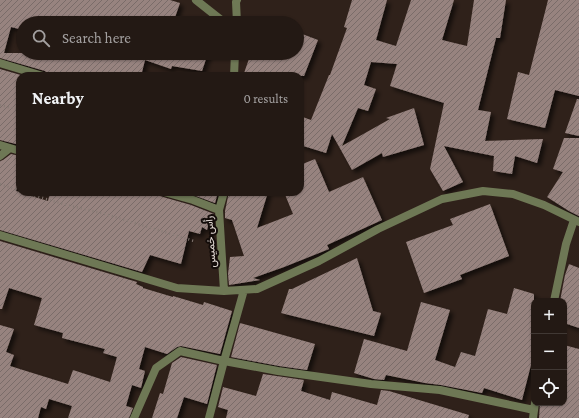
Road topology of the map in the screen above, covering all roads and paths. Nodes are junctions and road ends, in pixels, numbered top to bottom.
1 (196, 0) edge
2 (237, 0) edge
3 (216, 16) edge
4 (237, 16) edge
5 (235, 60) edge
6 (0, 63) edge
7 (30, 72) edge
8 (234, 72) edge
9 (0, 105) edge
10 (16, 109) edge
11 (0, 145) edge
12 (10, 148) junction
13 (16, 150) edge
14 (0, 156) edge
15 (0, 184) edge
16 (16, 190) edge
17 (37, 196) edge
18 (178, 196) edge
19 (223, 196) edge
20 (219, 210) junction
21 (577, 221) edge
22 (0, 235) edge
23 (194, 241) dead end
24 (244, 290) junction
25 (224, 291) junction
26 (555, 298) edge
27 (224, 361) junction
28 (534, 410) edge
29 (134, 418) edge
30 (209, 418) edge

1 - 3 street
2 - 4 street
5 - 8 street
6 - 7 street
9 - 10 path
11 - 12 street
12 - 13 street
12 - 14 street
15 - 16 path
17 - 23 path
18 - 20 street
19 - 20 street, رأس خميس
20 - 25 street, رأس خميس
21 - 24 street
21 - 26 street
22 - 25 street
24 - 25 street
24 - 27 street
27 - 28 street
27 - 29 street
27 - 30 street

